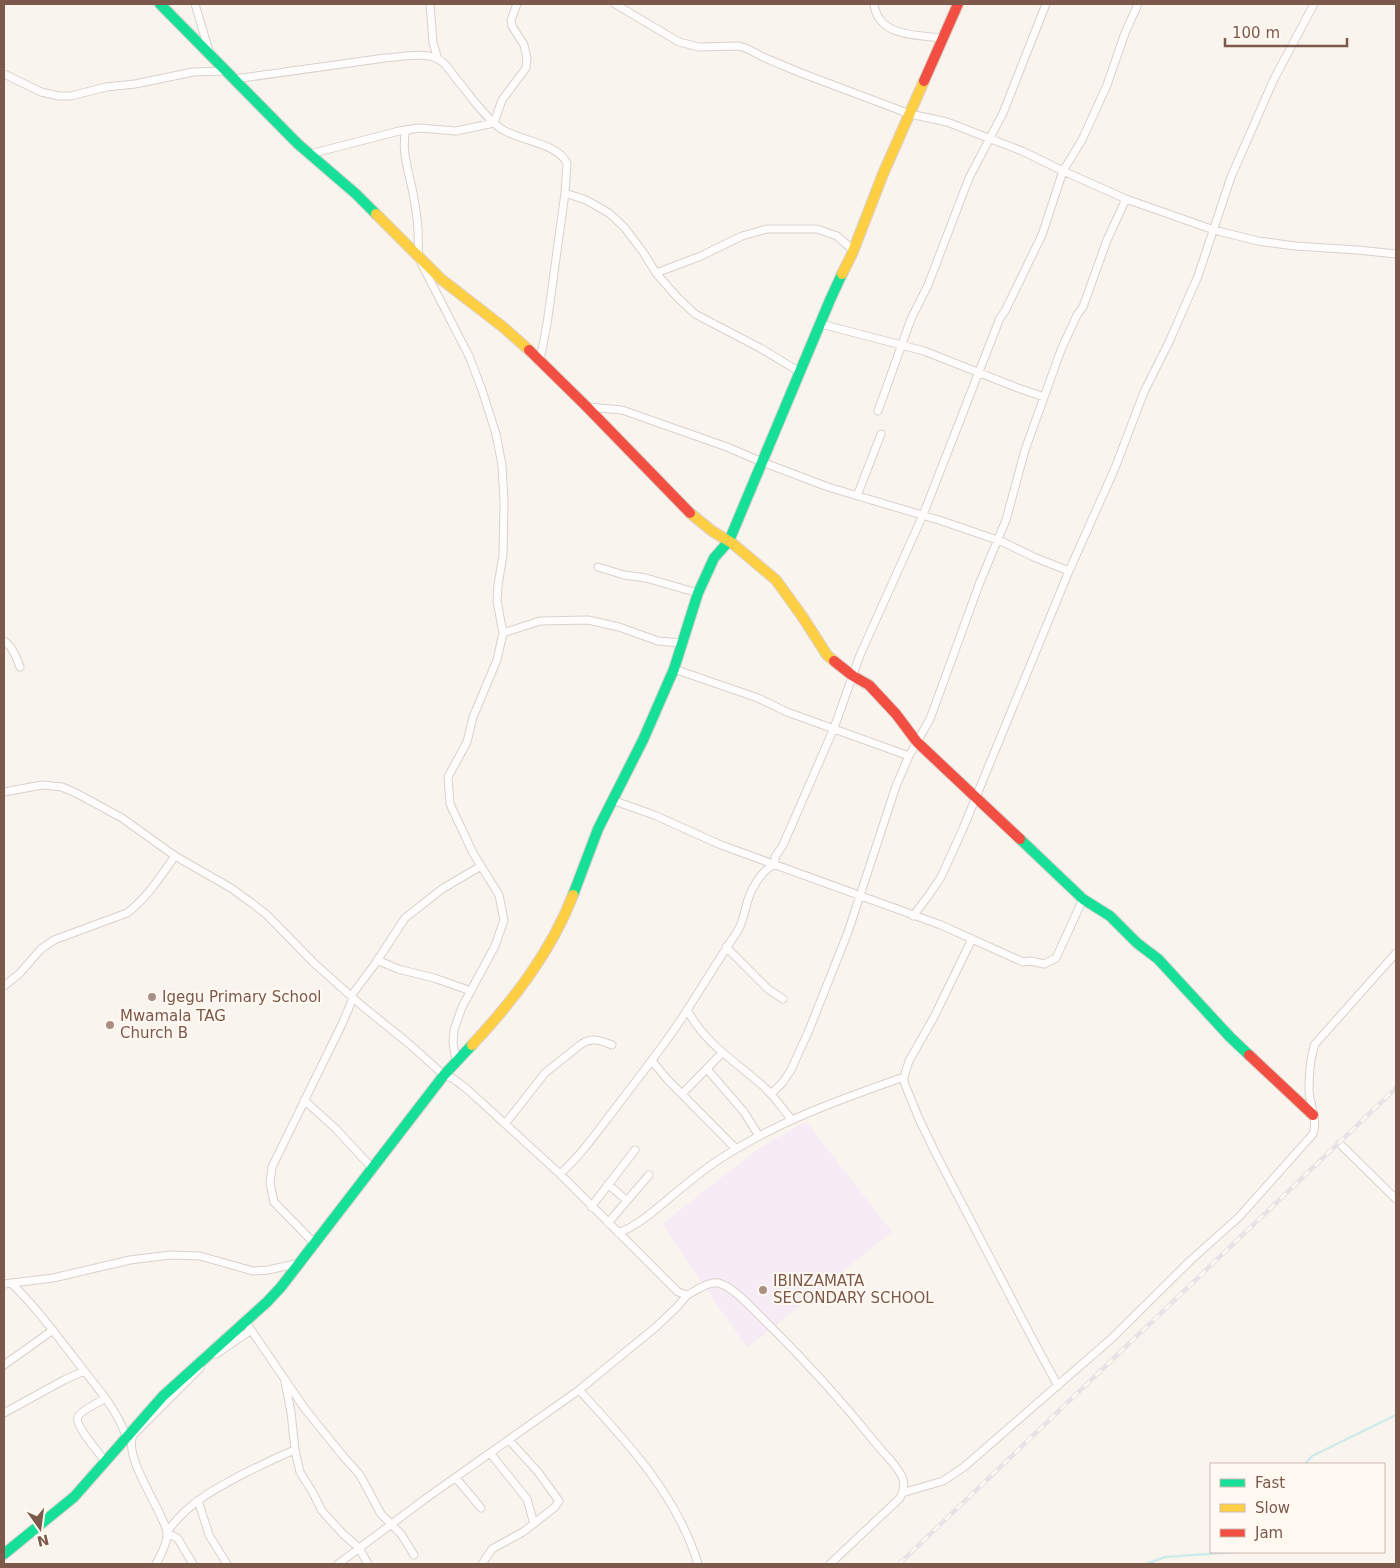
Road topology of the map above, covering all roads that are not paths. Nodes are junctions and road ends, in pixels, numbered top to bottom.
1 (160, 4) edge
2 (195, 4) edge
3 (430, 4) edge
4 (517, 4) edge
5 (614, 4) edge
6 (874, 4) edge
7 (958, 4) edge
8 (1046, 4) edge
9 (1138, 4) edge
10 (1314, 4) edge
11 (943, 38) junction
12 (209, 52) junction
13 (438, 59) junction
14 (4, 74) edge
15 (232, 75) junction
16 (910, 114) junction
17 (494, 123) junction
18 (406, 130) junction
19 (990, 139) junction
20 (310, 154) junction
21 (1063, 171) junction
22 (566, 193) junction
23 (1126, 199) junction
24 (1214, 230) junction
25 (853, 250) junction
26 (1396, 254) edge
27 (418, 258) junction
28 (656, 273) junction
29 (821, 324) junction
30 (903, 344) junction
31 (540, 360) junction
32 (978, 371) junction
33 (800, 372) junction
34 (1044, 397) junction
35 (587, 407) junction
36 (878, 412) dead end
37 (880, 434) dead end
38 (762, 462) junction
39 (856, 496) junction
40 (923, 515) junction
41 (997, 540) junction
42 (729, 541) junction
43 (598, 567) dead end
44 (1069, 571) junction
45 (698, 592) junction
46 (503, 633) junction
47 (4, 641) edge
48 (682, 643) junction
49 (20, 667) dead end
50 (674, 669) junction
51 (853, 676) junction
52 (834, 728) junction
53 (917, 742) junction
54 (910, 756) junction
55 (4, 792) edge
56 (976, 797) junction
57 (612, 800) junction
58 (175, 856) junction
59 (775, 864) junction
60 (481, 866) junction
61 (859, 896) junction
62 (1082, 899) junction
63 (913, 916) junction
64 (972, 939) junction
65 (726, 947) junction
66 (1396, 953) edge
67 (377, 960) junction
68 (4, 986) edge
69 (471, 991) junction
70 (352, 997) junction
71 (783, 999) dead end
72 (687, 1010) junction
73 (612, 1044) dead end
74 (722, 1053) junction
75 (456, 1061) junction
76 (652, 1061) junction
77 (707, 1070) junction
78 (444, 1075) junction
79 (904, 1077) junction
80 (682, 1094) junction
81 (770, 1094) junction
82 (304, 1100) junction
83 (1313, 1115) junction
84 (790, 1119) junction
85 (505, 1124) junction
86 (759, 1136) junction
87 (1340, 1144) dead end
88 (736, 1149) junction
89 (635, 1150) dead end
90 (373, 1169) junction
91 (560, 1174) junction
92 (649, 1175) dead end
93 (608, 1184) junction
94 (1396, 1199) edge
95 (626, 1200) junction
96 (591, 1207) junction
97 (608, 1223) junction
98 (618, 1233) junction
99 (315, 1244) junction
100 (300, 1263) junction
101 (7, 1284) edge
102 (687, 1295) junction
103 (249, 1327) junction
104 (53, 1330) junction
105 (4, 1365) edge
106 (84, 1371) junction
107 (284, 1380) junction
108 (1058, 1386) junction
109 (579, 1390) junction
110 (105, 1399) junction
111 (4, 1413) edge
112 (126, 1436) junction
113 (509, 1440) junction
114 (295, 1450) junction
115 (490, 1453) junction
116 (105, 1462) junction
117 (456, 1478) junction
118 (902, 1493) junction
119 (198, 1500) junction
120 (481, 1508) dead end
121 (392, 1523) junction
122 (534, 1524) junction
123 (167, 1532) junction
124 (359, 1548) junction
125 (4, 1554) edge
126 (414, 1555) dead end
127 (156, 1564) edge
128 (193, 1564) edge
129 (227, 1564) edge
130 (338, 1564) edge
131 (368, 1564) edge
132 (482, 1564) edge
133 (698, 1564) edge
134 (830, 1564) edge

1 - 12 street
2 - 12 street
3 - 13 street
4 - 17 street
5 - 16 street
6 - 11 street
7 - 11 street
8 - 19 street
9 - 21 street
10 - 24 street
11 - 16 street
12 - 15 street
13 - 15 street
13 - 17 street
14 - 15 street
15 - 20 street
16 - 19 street
16 - 25 street
17 - 18 street
17 - 22 street
18 - 20 street
18 - 27 street
19 - 21 street
19 - 30 street
20 - 27 street
21 - 23 street
21 - 32 street
22 - 28 street
22 - 31 street
23 - 24 street
23 - 34 street
24 - 26 street
24 - 44 street
25 - 28 street
25 - 29 street
27 - 31 street
27 - 46 street
28 - 33 street
29 - 30 street
29 - 33 street
30 - 32 street
30 - 36 street
31 - 35 street
32 - 34 street
32 - 40 street
33 - 38 street
34 - 41 street
35 - 38 street
35 - 42 street
37 - 39 street
38 - 39 street
38 - 42 street
39 - 40 street
40 - 41 street
40 - 51 street
41 - 44 street
41 - 53 street
42 - 45 street
42 - 51 street
43 - 45 street
44 - 56 street
45 - 48 street
46 - 48 street
46 - 60 street
47 - 49 street
48 - 50 street
50 - 52 street
50 - 57 street
51 - 52 street
51 - 53 street
52 - 54 street
52 - 59 street
53 - 54 street
53 - 56 street
54 - 61 street
55 - 58 street
56 - 62 street
56 - 63 street
57 - 59 street
57 - 75 street
58 - 68 street
58 - 70 street
59 - 61 street
59 - 65 street
60 - 67 street
60 - 69 street
61 - 63 street
61 - 81 street
62 - 64 street
62 - 83 street
63 - 64 street
64 - 79 street
65 - 71 street
65 - 72 street
66 - 83 street
67 - 69 street
67 - 70 street
69 - 75 street
70 - 78 street
70 - 82 street
72 - 74 street
72 - 76 street
73 - 85 street
74 - 77 street
74 - 81 street
75 - 78 street
76 - 80 street
76 - 91 street
77 - 80 street
77 - 86 street
78 - 85 street
78 - 90 street
79 - 84 street
79 - 108 street
80 - 88 street
81 - 84 street
82 - 90 street
82 - 99 street
83 - 108 street
84 - 86 street
85 - 91 street
86 - 88 street
87 - 94 street
88 - 98 street
89 - 93 street
90 - 99 street
91 - 96 street
92 - 95 street
93 - 95 street
93 - 96 street
95 - 97 street
96 - 97 street
97 - 98 street
98 - 102 street
99 - 100 street
100 - 101 street
100 - 103 street
101 - 104 street
102 - 109 street
102 - 118 street
103 - 107 street
103 - 112 street
103 - 123 street
104 - 105 street
104 - 106 street
106 - 110 street
106 - 111 street
107 - 114 street
107 - 121 street
108 - 118 street
109 - 113 street
109 - 133 street
110 - 112 street
110 - 116 street
112 - 116 street
113 - 115 street
113 - 122 street
114 - 119 street
114 - 124 street
115 - 117 street
115 - 122 street
116 - 125 street
117 - 120 street
117 - 121 street
118 - 134 street
119 - 123 street
119 - 129 street
121 - 124 street
121 - 126 street
122 - 132 street
123 - 127 street
123 - 128 street
124 - 130 street
124 - 131 street

